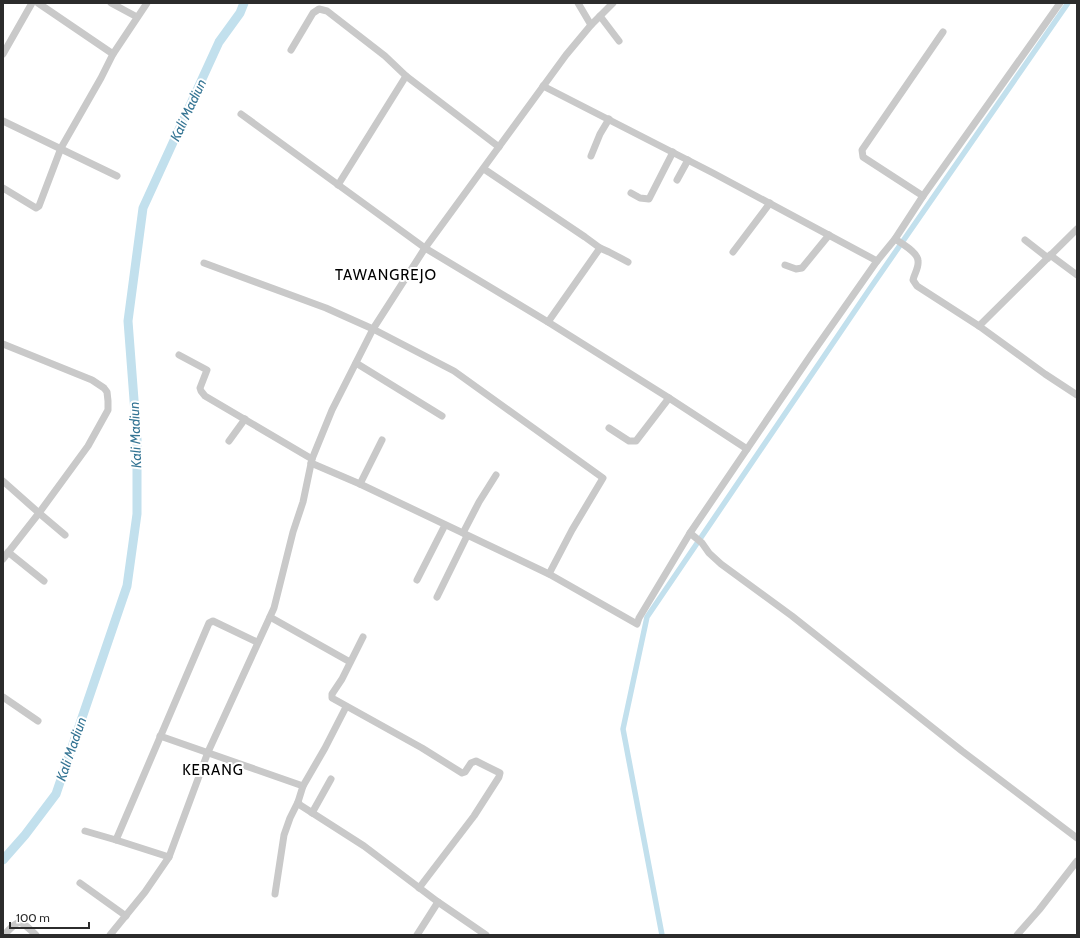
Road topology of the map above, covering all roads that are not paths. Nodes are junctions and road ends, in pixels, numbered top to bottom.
1 (32, 3) edge
2 (38, 3) edge
3 (111, 3) edge
4 (147, 3) edge
5 (578, 3) edge
6 (613, 3) edge
7 (1060, 3) edge
8 (137, 16) junction
9 (600, 16) junction
10 (592, 25) junction
11 (943, 32) dead end
12 (619, 41) dead end
13 (292, 50) dead end
14 (3, 54) edge
15 (113, 54) junction
16 (406, 76) junction
17 (543, 86) junction
18 (242, 114) dead end
19 (609, 119) junction
20 (3, 121) edge
21 (499, 147) junction
22 (61, 148) junction
23 (672, 152) junction
24 (591, 156) dead end
25 (688, 160) junction
26 (484, 169) junction
27 (117, 176) dead end
28 (677, 180) dead end
29 (338, 185) junction
30 (3, 188) edge
31 (630, 192) dead end
32 (923, 196) junction
33 (770, 203) junction
34 (1077, 229) edge
35 (828, 235) junction
36 (896, 239) junction
37 (1025, 240) dead end
38 (425, 248) junction
39 (600, 248) junction
40 (733, 252) dead end
41 (1049, 257) junction
42 (877, 261) junction
43 (628, 262) dead end
44 (204, 263) dead end
45 (785, 265) dead end
46 (1077, 276) edge
47 (548, 322) junction
48 (979, 326) junction
49 (373, 329) junction
50 (3, 344) edge
51 (178, 355) dead end
52 (356, 364) junction
53 (1077, 395) edge
54 (669, 398) junction
55 (442, 416) dead end
56 (245, 419) junction
57 (609, 428) dead end
58 (382, 440) dead end
59 (229, 441) dead end
60 (747, 449) junction
61 (312, 461) junction
62 (496, 475) dead end
63 (3, 481) edge
64 (360, 484) junction
65 (39, 513) junction
66 (445, 525) junction
67 (465, 534) junction
68 (691, 534) junction
69 (65, 535) dead end
70 (8, 552) junction
71 (3, 559) edge
72 (549, 574) junction
73 (418, 580) dead end
74 (44, 581) dead end
75 (437, 597) dead end
76 (270, 617) junction
77 (363, 637) dead end
78 (257, 642) junction
79 (350, 662) junction
80 (3, 697) edge
81 (346, 707) junction
82 (38, 721) dead end
83 (160, 736) junction
84 (208, 752) junction
85 (331, 779) dead end
86 (303, 786) junction
87 (298, 802) junction
88 (312, 813) junction
89 (85, 831) dead end
90 (1077, 838) edge
91 (116, 840) junction
92 (169, 857) junction
93 (1077, 861) edge
94 (80, 883) dead end
95 (419, 888) junction
96 (274, 894) dead end
97 (438, 902) junction
98 (126, 916) junction
99 (4, 935) edge
100 (36, 935) edge
101 (110, 935) edge
102 (417, 935) edge
103 (486, 935) edge
104 (1017, 935) edge

1 - 14 street
2 - 15 street
3 - 8 street
4 - 8 street
5 - 10 street
6 - 9 street
7 - 32 street
8 - 15 street
9 - 10 street
9 - 12 street
10 - 17 street
11 - 32 street
13 - 16 street
15 - 22 street
16 - 21 street
16 - 29 street
17 - 19 street
17 - 21 street
18 - 29 street
19 - 23 street
19 - 24 street
20 - 22 street
21 - 26 street
22 - 27 street
22 - 30 street
23 - 25 street
23 - 31 street
25 - 28 street
25 - 33 street
26 - 38 street
26 - 39 street
29 - 38 street
32 - 36 street
33 - 35 street
33 - 40 street
34 - 41 street
35 - 42 street
35 - 45 street
36 - 42 street
36 - 48 street
37 - 41 street
38 - 47 street
38 - 49 street
39 - 43 street
39 - 47 street
41 - 46 street
41 - 48 street
42 - 60 street
44 - 49 street
47 - 54 street
48 - 53 street
49 - 52 street
49 - 72 street
50 - 65 street
51 - 56 street
52 - 55 street
52 - 61 street
54 - 57 street
54 - 60 street
56 - 59 street
56 - 61 street
58 - 64 street
60 - 68 street
61 - 64 street
61 - 76 street
62 - 67 street
63 - 65 street
64 - 66 street
65 - 69 street
65 - 70 street
66 - 67 street
66 - 73 street
67 - 72 street
67 - 75 street
68 - 72 street
68 - 90 street
70 - 71 street
70 - 74 street
76 - 78 street
76 - 79 street
77 - 79 street
78 - 83 street
78 - 84 street
79 - 81 street
80 - 82 street
81 - 86 street
81 - 95 street
83 - 84 street
83 - 91 street
84 - 86 street
84 - 92 street
85 - 88 street
86 - 87 street
87 - 88 street
87 - 96 street
88 - 95 street
89 - 91 street
91 - 92 street
92 - 98 street
93 - 104 street
94 - 98 street
95 - 97 street
97 - 102 street
97 - 103 street
98 - 101 street
99 - 100 street

